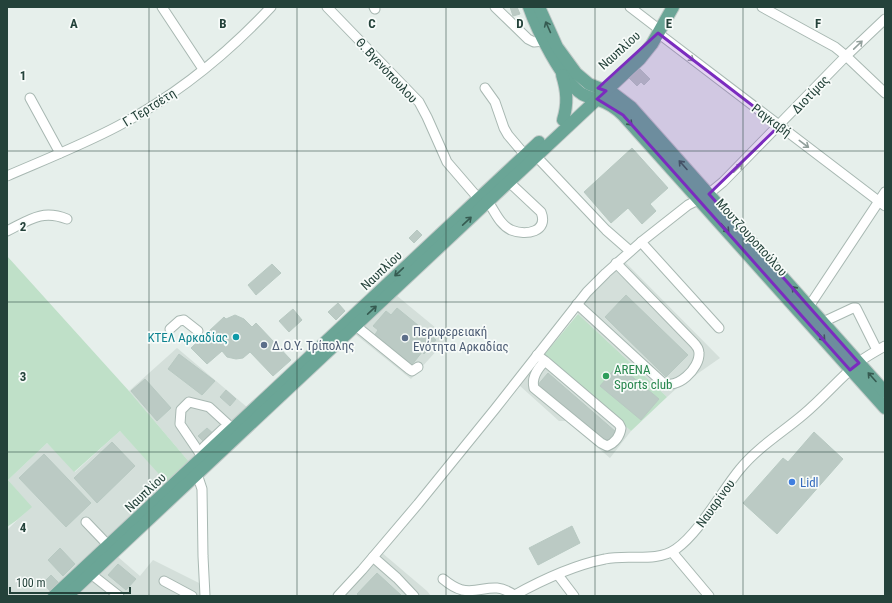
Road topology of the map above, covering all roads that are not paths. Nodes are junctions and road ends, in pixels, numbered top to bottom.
1 (162, 7) edge
2 (271, 7) edge
3 (327, 7) edge
4 (495, 7) edge
5 (529, 7) edge
6 (539, 7) edge
7 (630, 7) edge
8 (673, 7) edge
9 (762, 7) edge
10 (885, 19) edge
11 (659, 32) junction
12 (544, 41) junction
13 (846, 56) junction
14 (559, 66) junction
15 (203, 69) junction
16 (630, 69) junction
17 (485, 88) dead end
18 (885, 93) edge
19 (597, 94) junction
20 (30, 98) dead end
21 (631, 107) junction
22 (563, 120) junction
23 (779, 126) junction
24 (60, 153) junction
25 (531, 155) junction
26 (7, 176) edge
27 (509, 182) junction
28 (885, 192) edge
29 (704, 197) junction
30 (483, 200) junction
31 (882, 204) edge
32 (67, 219) dead end
33 (7, 231) edge
34 (641, 242) junction
35 (630, 251) junction
36 (616, 263) junction
37 (577, 304) junction
38 (806, 311) junction
39 (823, 322) junction
40 (356, 326) junction
41 (719, 328) dead end
42 (170, 329) dead end
43 (198, 331) dead end
44 (882, 348) edge
45 (538, 355) junction
46 (545, 361) junction
47 (854, 366) junction
48 (418, 368) dead end
49 (885, 392) edge
50 (885, 408) edge
51 (233, 429) junction
52 (203, 458) junction
53 (194, 471) junction
54 (86, 522) dead end
55 (108, 545) junction
56 (672, 552) junction
57 (374, 557) junction
58 (91, 574) junction
59 (558, 575) junction
60 (443, 579) dead end
61 (164, 581) dead end
62 (343, 594) edge
63 (53, 596) edge
64 (67, 596) edge
65 (119, 596) edge
66 (192, 596) edge
67 (205, 596) edge
68 (414, 596) edge
69 (513, 596) edge
70 (574, 596) edge
71 (709, 596) edge

1 - 15 street
2 - 15 street, Γ. Τερτσέτη
3 - 30 street, Θ. Βγενόπουλου
4 - 12 street
5 - 12 main road
19 -> 6 main road
7 - 11 street, Ραγκαβή
8 - 11 main road
9 - 13 street
13 -> 10 street, Διοτίμας
11 - 16 main road, Ναυπλίου
11 - 19 main road, Ναυπλίου
11 -> 23 street, Ραγκαβή
12 - 14 main road
13 - 18 street
13 - 23 street, Διοτίμας
14 - 19 main road
14 - 22 main road
15 - 24 street, Γ. Τερτσέτη
16 - 19 main road, Ναυπλίου
16 - 21 main road
17 - 25 street
19 - 21 main road, Μουτζουροπούλου
19 - 22 main road, Ναυπλίου
19 - 25 main road, Ναυπλίου
19 -> 29 main road, Μουτζουροπούλου
20 - 24 street
29 -> 21 main road, Μουτζουροπούλου
22 - 25 main road, Ναυπλίου
29 -> 23 street, Διοτίμας
23 -> 31 street, Ραγκαβή
24 - 26 street, Γ. Τερτσέτη
25 - 27 main road, Ναυπλίου
25 - 30 main road, Ναυπλίου
25 - 35 street
27 - 30 main road, Ναυπλίου
27 - 30 street, Θ. Βγενόπουλου
28 - 31 street
29 - 34 street, Διοτίμας
29 - 38 main road, Μουτζουροπούλου
40 -> 30 main road, Ναυπλίου
30 -> 51 main road, Ναυπλίου
31 - 38 street
32 - 33 street
34 - 35 street, Διοτίμας
34 - 41 street
35 - 36 street, Διοτίμας
36 - 37 street, Διοτίμας
36 - 37 street
37 - 45 street, Διοτίμας
38 - 39 main road, Μουτζουροπούλου
38 -> 47 main road, Μουτζουροπούλου
39 - 44 street
39 - 47 main road, Μουτζουροπούλου
40 - 48 street
40 - 53 main road, Ναυπλίου
42 - 43 street
44 - 47 street, Ναυαρίνου
45 - 46 street
45 - 57 street, Διοτίμας
46 - 46 street
49 -> 47 main road, Μουτζουροπούλου
47 - 50 main road, Μουτζουροπούλου
47 - 56 street, Ναυαρίνου
51 - 52 main road, Ναυπλίου
51 - 52 street
52 - 53 main road, Ναυπλίου
53 - 55 main road, Ναυπλίου
53 - 58 main road, Ναυπλίου
53 - 67 street
54 - 55 street
55 - 63 main road, Ναυπλίου
56 - 59 street, Ναυαρίνου
56 - 71 street
57 - 62 street, Διοτίμας
57 - 68 street
58 - 64 main road, Ναυπλίου
58 - 65 street
59 - 69 street, Ναυαρίνου
59 - 70 street
60 - 69 street
61 - 66 street

